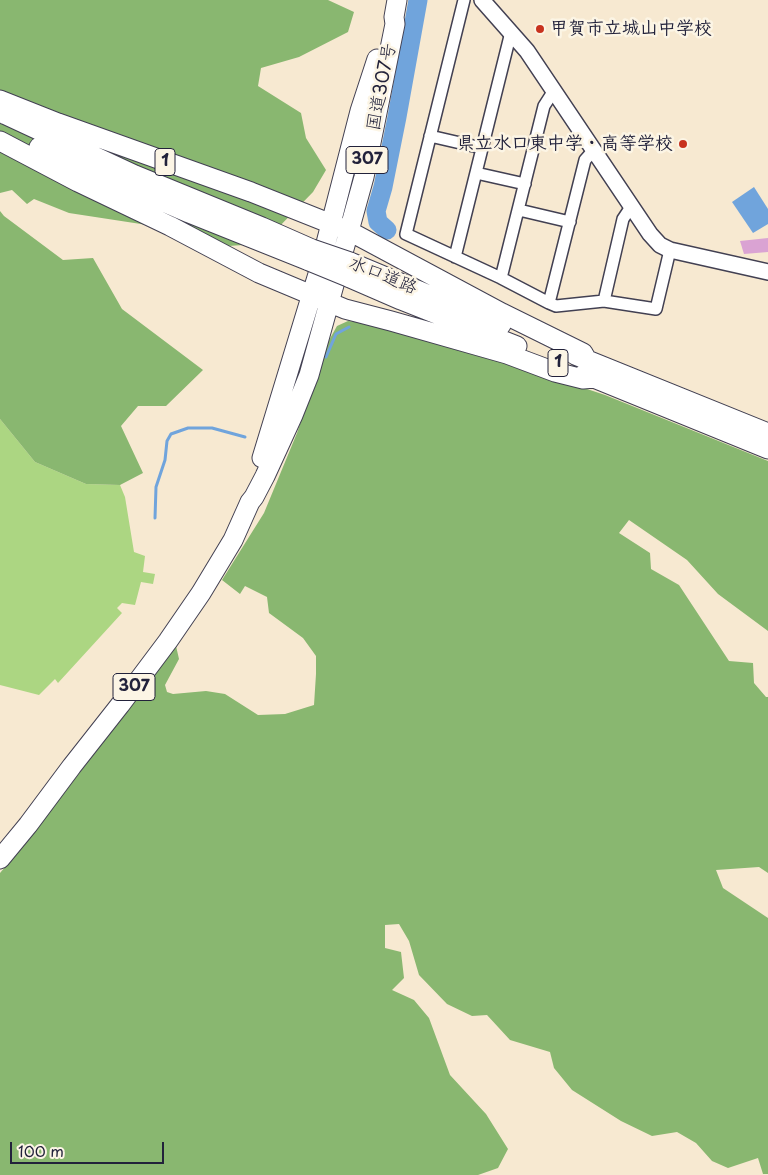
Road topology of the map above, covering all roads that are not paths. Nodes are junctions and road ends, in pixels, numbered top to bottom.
1 (464, 0) edge
2 (482, 0) edge
3 (396, 8) edge
4 (511, 32) junction
5 (553, 92) junction
6 (0, 100) edge
7 (0, 112) edge
8 (0, 129) edge
9 (430, 136) junction
10 (0, 141) edge
11 (482, 148) junction
12 (594, 151) junction
13 (476, 173) junction
14 (525, 184) junction
15 (631, 207) junction
16 (519, 210) junction
17 (570, 222) junction
18 (330, 223) junction
19 (349, 231) junction
20 (670, 250) junction
21 (311, 255) junction
22 (455, 257) junction
23 (349, 270) junction
24 (768, 272) edge
25 (501, 278) junction
26 (311, 294) junction
27 (604, 301) junction
28 (329, 302) junction
29 (549, 303) junction
30 (361, 313) junction
31 (320, 334) junction
32 (587, 360) junction
33 (595, 378) junction
34 (768, 433) edge
35 (768, 449) edge
36 (250, 502) junction
37 (0, 859) edge

1 - 9 street
2 - 4 street
3 - 18 highway, 国道307号 / 307
3 - 19 highway, 国道307号 / 307
4 - 5 street
4 - 11 street
5 - 12 street
5 - 14 street
6 - 18 highway, 1
7 - 21 highway, 水口道路 / 1
8 - 21 highway, 水口道路 / 1
9 - 11 street
9 - 22 street
10 - 26 highway, 1
11 - 13 street
12 - 15 street
12 - 17 street
13 - 14 street
13 - 22 street
14 - 16 street
15 - 20 street
15 - 27 street
16 - 17 street
16 - 25 street
17 - 29 street
18 - 19 highway, 1
18 - 26 highway, 国道307号 / 307
19 - 28 highway, 国道307号 / 307
19 - 32 highway, 1
20 - 24 street
20 - 27 street
21 - 23 highway, 水口道路 / 1, bridge
22 - 25 street
23 - 32 highway, 水口道路 / 1
23 - 33 highway, 水口道路 / 1
25 - 29 street
26 - 28 highway, 1
26 - 36 highway, 307
27 - 29 street
28 - 30 highway, 1
28 - 31 highway, 307
30 - 31 highway
30 - 33 highway, 1
31 - 36 highway, 307
32 - 34 highway, 水口道路 / 1
33 - 35 highway, 水口道路 / 1
36 - 37 highway, 307

